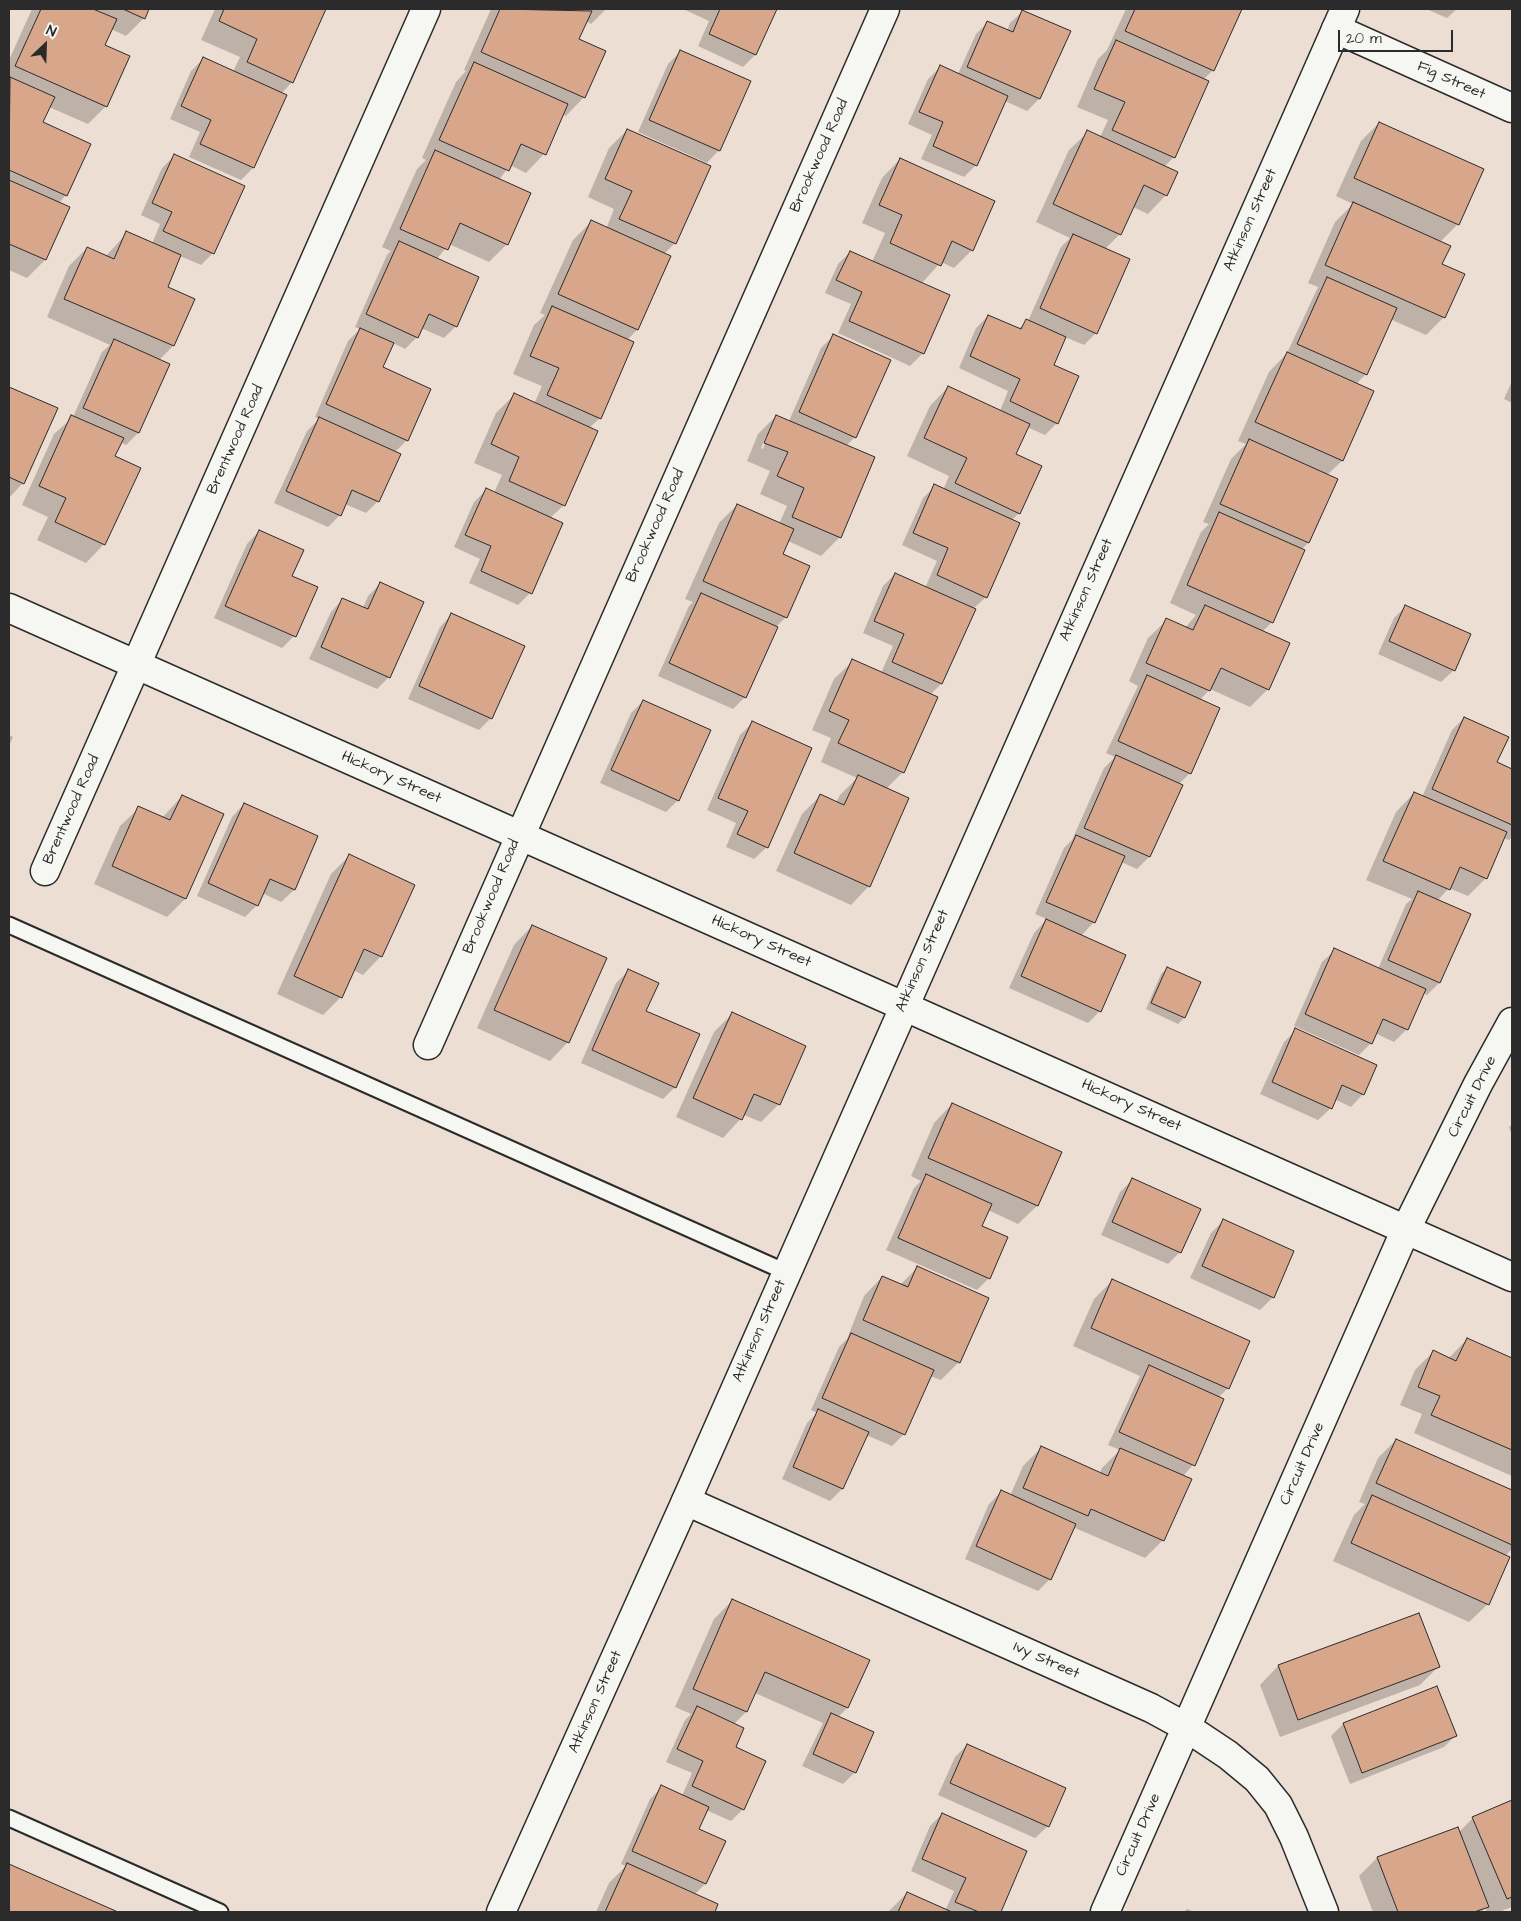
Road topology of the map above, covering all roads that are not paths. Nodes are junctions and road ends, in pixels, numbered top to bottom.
1 (426, 9) edge
2 (885, 9) edge
3 (1340, 19) edge
4 (1512, 108) edge
5 (9, 608) edge
6 (136, 664) junction
7 (519, 835) junction
8 (45, 871) dead end
9 (9, 926) edge
10 (903, 1005) junction
11 (1512, 1022) edge
12 (428, 1045) dead end
13 (1406, 1229) junction
14 (786, 1272) junction
15 (1512, 1276) edge
16 (686, 1501) junction
17 (1186, 1727) junction
18 (9, 1818) edge
19 (220, 1912) edge
20 (501, 1912) edge
21 (1105, 1912) edge
22 (1324, 1912) edge

1 - 6 street, Brentwood Road
2 - 7 street, Brookwood Road
3 - 4 street, Fig Street
3 - 10 street, Atkinson Street
5 - 6 street, Hickory Street
6 - 7 street, Hickory Street
6 - 8 street, Brentwood Road
7 - 10 street, Hickory Street
7 - 12 street, Brookwood Road
9 - 14 lane
10 - 13 street, Hickory Street
10 - 14 street, Atkinson Street
11 - 13 street, Circuit Drive
13 - 15 street, Hickory Street
13 - 17 street, Circuit Drive
14 - 16 street, Atkinson Street
16 - 17 street, Ivy Street
16 - 20 street, Atkinson Street
17 - 21 street, Circuit Drive
17 - 22 street, Ivy Street
18 - 19 lane

